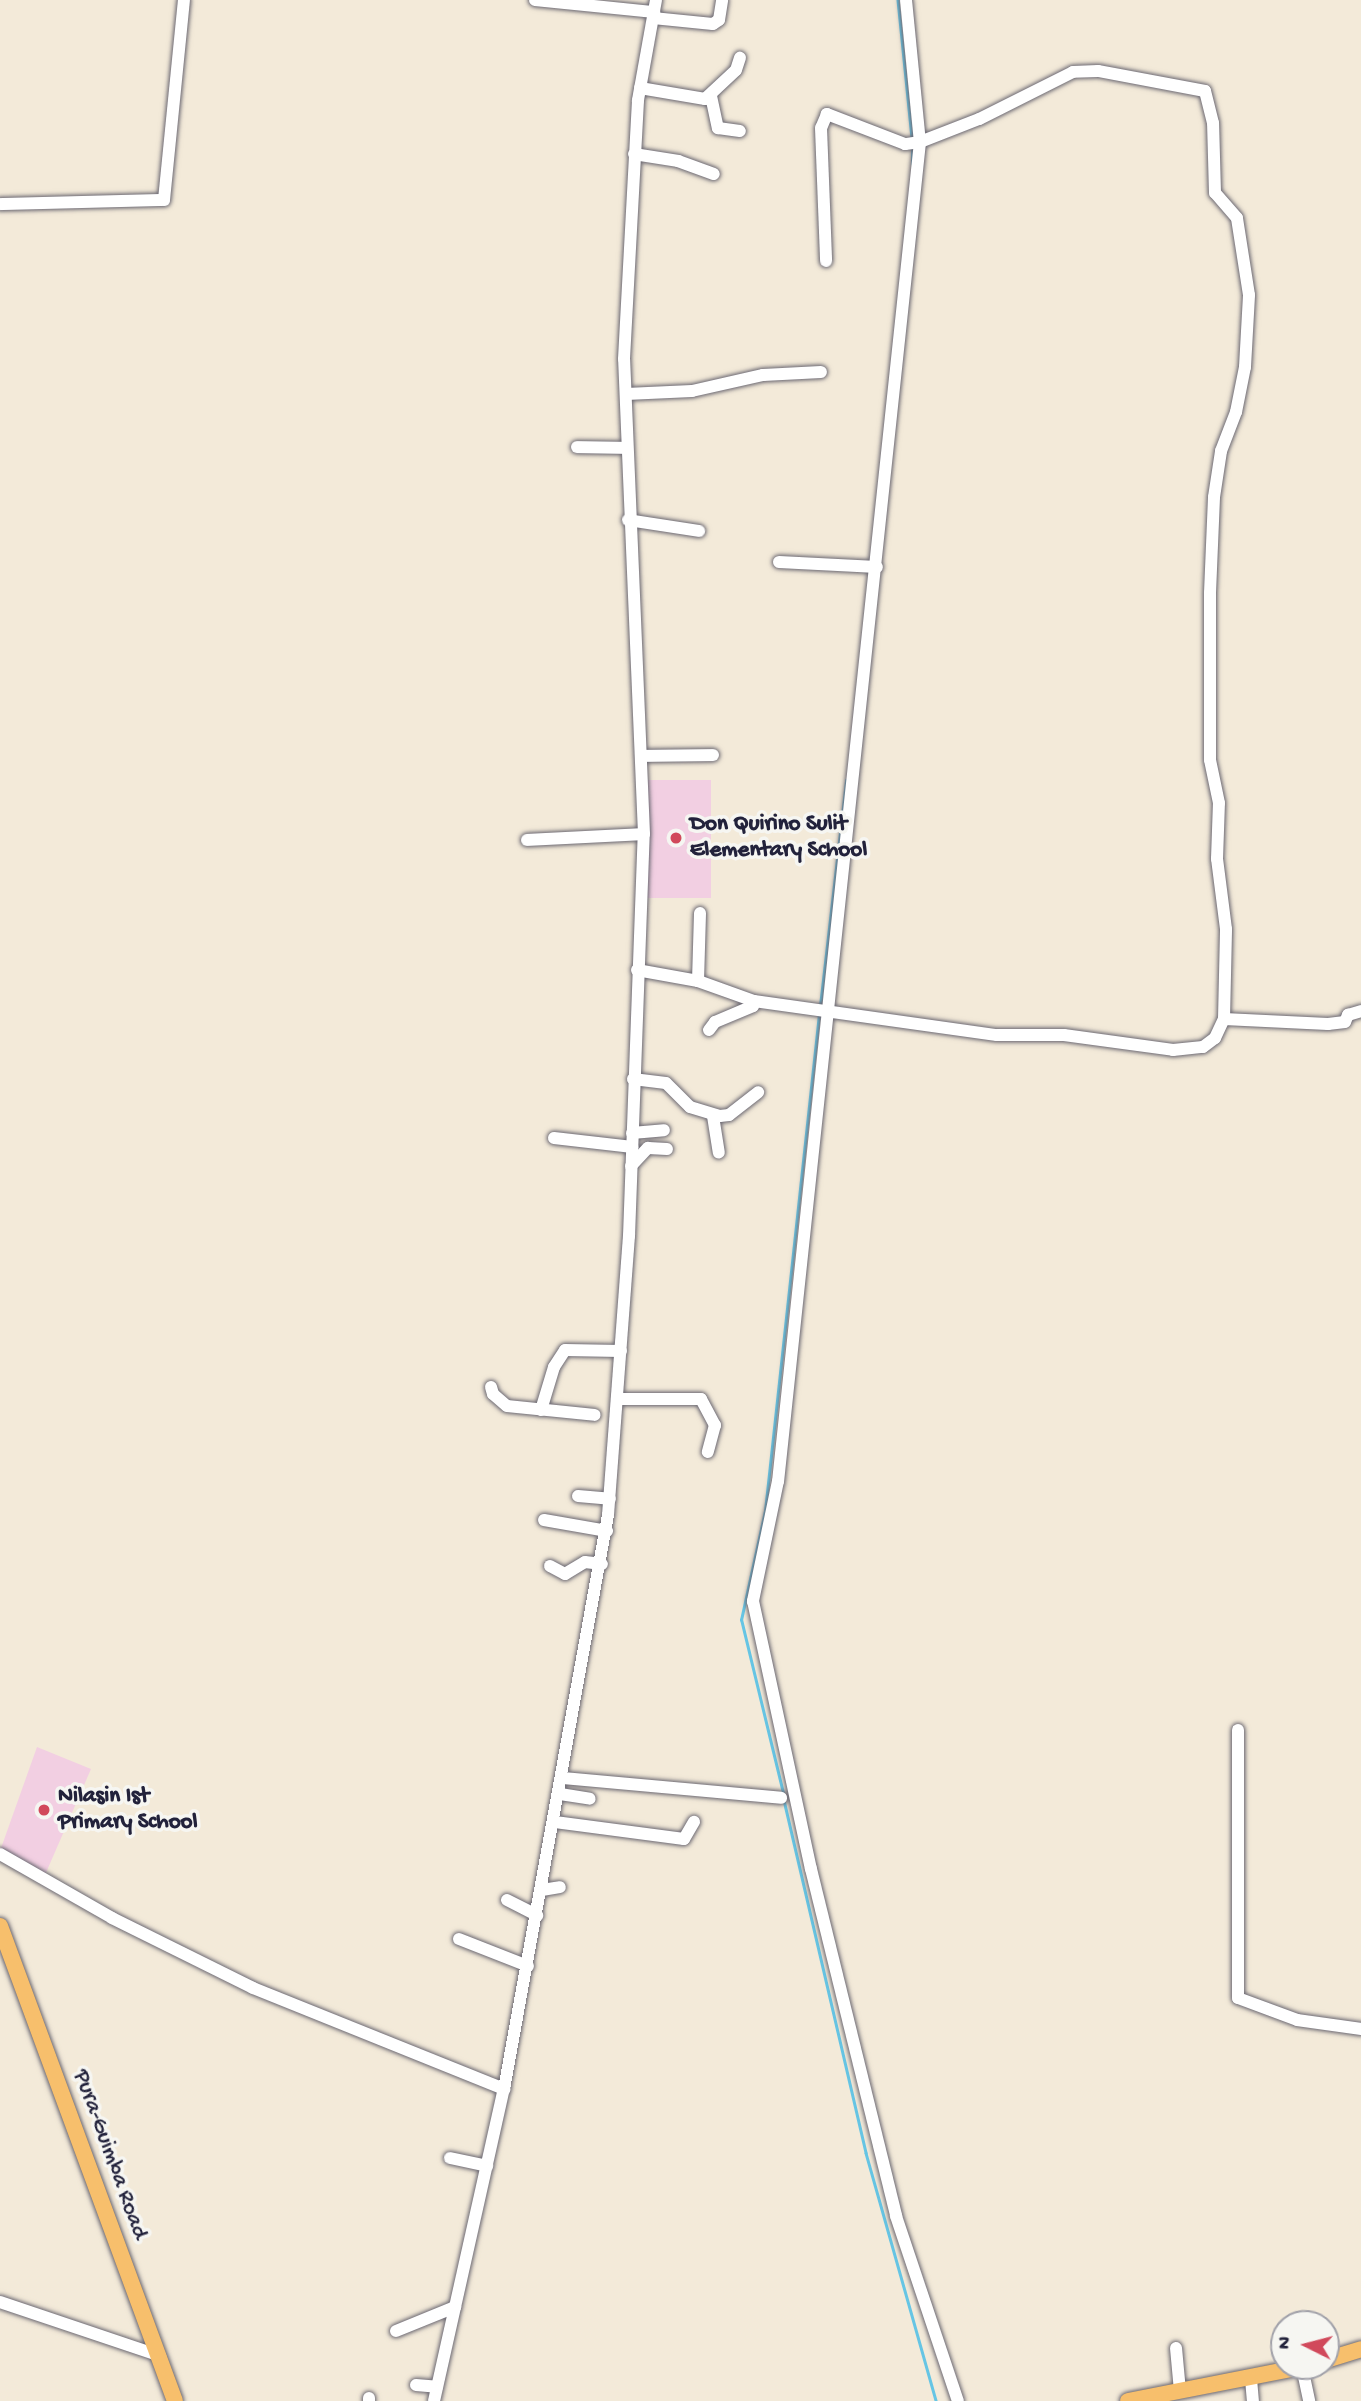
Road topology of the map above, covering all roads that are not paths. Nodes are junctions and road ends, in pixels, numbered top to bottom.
1 (184, 0) edge
2 (535, 0) edge
3 (722, 0) edge
4 (906, 0) edge
5 (654, 10) edge
6 (740, 58) dead end
7 (639, 88) junction
8 (711, 96) junction
9 (740, 131) dead end
10 (920, 142) junction
11 (634, 154) junction
12 (713, 174) dead end
13 (0, 204) edge
14 (825, 261) dead end
15 (821, 372) dead end
16 (626, 394) junction
17 (577, 447) dead end
18 (627, 448) junction
19 (628, 520) junction
20 (699, 531) dead end
21 (779, 562) dead end
22 (877, 567) junction
23 (713, 755) dead end
24 (641, 756) junction
25 (644, 834) junction
26 (527, 839) dead end
27 (700, 913) dead end
28 (637, 970) junction
29 (698, 981) junction
30 (754, 1001) junction
31 (826, 1011) junction
32 (1361, 1011) edge
33 (1224, 1019) junction
34 (709, 1030) dead end
35 (634, 1079) junction
36 (758, 1092) dead end
37 (713, 1116) junction
38 (664, 1130) dead end
39 (632, 1133) junction
40 (554, 1138) dead end
41 (632, 1147) junction
42 (667, 1149) dead end
43 (719, 1153) dead end
44 (631, 1166) junction
45 (621, 1351) junction
46 (491, 1387) dead end
47 (617, 1399) junction
48 (541, 1410) junction
49 (594, 1415) dead end
50 (708, 1452) dead end
51 (578, 1496) dead end
52 (610, 1499) junction
53 (544, 1520) dead end
54 (607, 1531) junction
55 (602, 1564) junction
56 (550, 1566) dead end
57 (1238, 1730) dead end
58 (563, 1778) junction
59 (560, 1794) junction
60 (781, 1798) dead end
61 (590, 1799) dead end
62 (555, 1822) junction
63 (694, 1822) dead end
64 (0, 1854) edge
65 (559, 1887) dead end
66 (542, 1890) junction
67 (507, 1900) dead end
68 (537, 1915) junction
69 (0, 1926) edge
70 (459, 1939) dead end
71 (528, 1966) junction
72 (1361, 2029) edge
73 (504, 2089) junction
74 (450, 2158) dead end
75 (487, 2166) junction
76 (0, 2302) edge
77 (455, 2307) junction
78 (396, 2331) dead end
79 (1176, 2348) dead end
80 (1361, 2349) edge
81 (160, 2356) junction
82 (1340, 2356) edge
83 (1270, 2375) edge
84 (1251, 2379) junction
85 (1306, 2380) edge
86 (416, 2385) dead end
87 (437, 2387) junction
88 (1180, 2391) junction
89 (173, 2399) edge
90 (434, 2401) edge
91 (958, 2401) edge
92 (1130, 2401) edge
93 (1252, 2401) edge
94 (1309, 2401) edge

1 - 13 street
2 - 5 street
3 - 5 street
4 - 10 street
5 - 7 street
6 - 8 street
7 - 8 street
7 - 11 street
8 - 9 street
10 - 14 street
10 - 22 street
10 - 33 street
11 - 12 street
11 - 16 street
15 - 16 street
16 - 18 street
17 - 18 street
18 - 19 street
19 - 20 street
19 - 24 street
21 - 22 street
22 - 31 street
23 - 24 street
24 - 25 street
25 - 26 street
25 - 28 street
27 - 29 street
28 - 29 street
28 - 35 street
29 - 30 street
30 - 31 street
30 - 34 street
31 - 33 street
31 - 91 street
32 - 33 street
35 - 37 street
35 - 39 street
36 - 37 street
37 - 43 street
38 - 39 street
39 - 41 street
40 - 41 street
41 - 44 street
42 - 44 street
44 - 45 street
45 - 47 street
45 - 48 street
46 - 48 street
47 - 50 street
47 - 52 street
48 - 49 street
51 - 52 street
52 - 54 street
53 - 54 street
54 - 55 street
55 - 56 street
55 - 58 street
57 - 72 street
58 - 59 street
58 - 60 street
59 - 61 street
59 - 62 street
62 - 63 street
62 - 66 street
64 - 73 street
65 - 66 street
66 - 68 street
67 - 68 street
68 - 71 street
69 - 81 main road, Pura-Guimba Road
70 - 71 street
71 - 73 street
73 - 75 street
74 - 75 street
75 - 77 street
76 - 81 street
77 - 78 street
77 - 87 street
79 - 88 street
80 - 82 main road
81 - 89 main road, Pura-Guimba Road
83 - 84 main road
84 - 88 main road
84 - 93 street
85 - 94 street
86 - 87 street
87 - 90 street
88 - 92 main road

